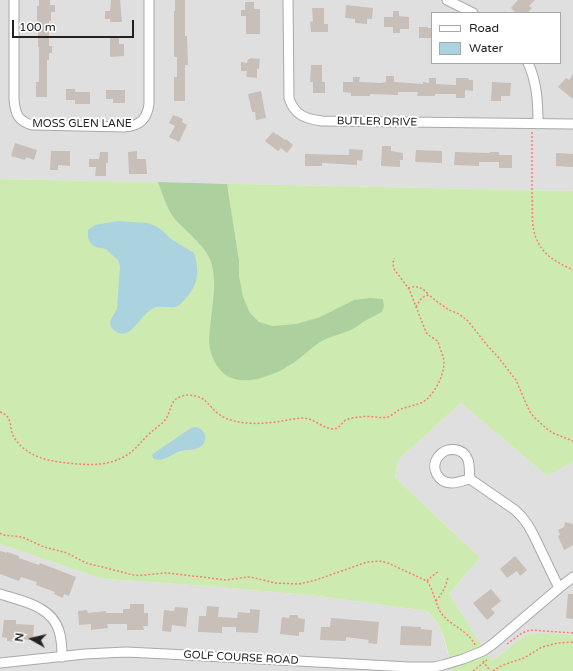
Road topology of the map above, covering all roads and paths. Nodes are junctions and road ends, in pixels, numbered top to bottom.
1 (14, 0) edge
2 (149, 0) edge
3 (288, 0) edge
4 (447, 0) edge
5 (471, 12) edge
6 (528, 64) edge
7 (573, 124) edge
8 (535, 127) junction
9 (394, 258) dead end
10 (573, 270) edge
11 (408, 288) junction
12 (429, 295) junction
13 (416, 307) junction
14 (0, 412) edge
15 (573, 441) edge
16 (470, 478) dead end
17 (0, 533) edge
18 (439, 571) dead end
19 (448, 577) dead end
20 (573, 577) edge
21 (427, 581) junction
22 (559, 588) junction
23 (0, 594) edge
24 (436, 601) junction
25 (573, 633) edge
26 (573, 642) edge
27 (506, 645) dead end
28 (478, 653) junction
29 (62, 657) junction
30 (489, 657) dead end
31 (484, 662) junction
32 (0, 663) edge
33 (443, 668) edge
34 (474, 671) edge
35 (490, 671) edge
36 (493, 671) edge

1 - 2 street, MOSS GLEN LANE
3 - 8 street, BUTLER DRIVE
4 - 5 street
6 - 8 street
7 - 8 street, BUTLER DRIVE
8 - 10 path
9 - 11 path
11 - 12 path
11 - 13 path
12 - 13 path
12 - 15 path
13 - 14 path
16 - 22 street
17 - 21 path
18 - 21 path
19 - 24 path
20 - 22 street, GOLF COURSE ROAD
21 - 24 path
22 - 28 street, GOLF COURSE ROAD
23 - 29 street
24 - 28 path
25 - 27 path
26 - 36 path
28 - 31 path
28 - 33 street, GOLF COURSE ROAD
29 - 32 street, GOLF COURSE ROAD
29 - 33 street, GOLF COURSE ROAD
30 - 31 path
31 - 34 path
31 - 35 path

